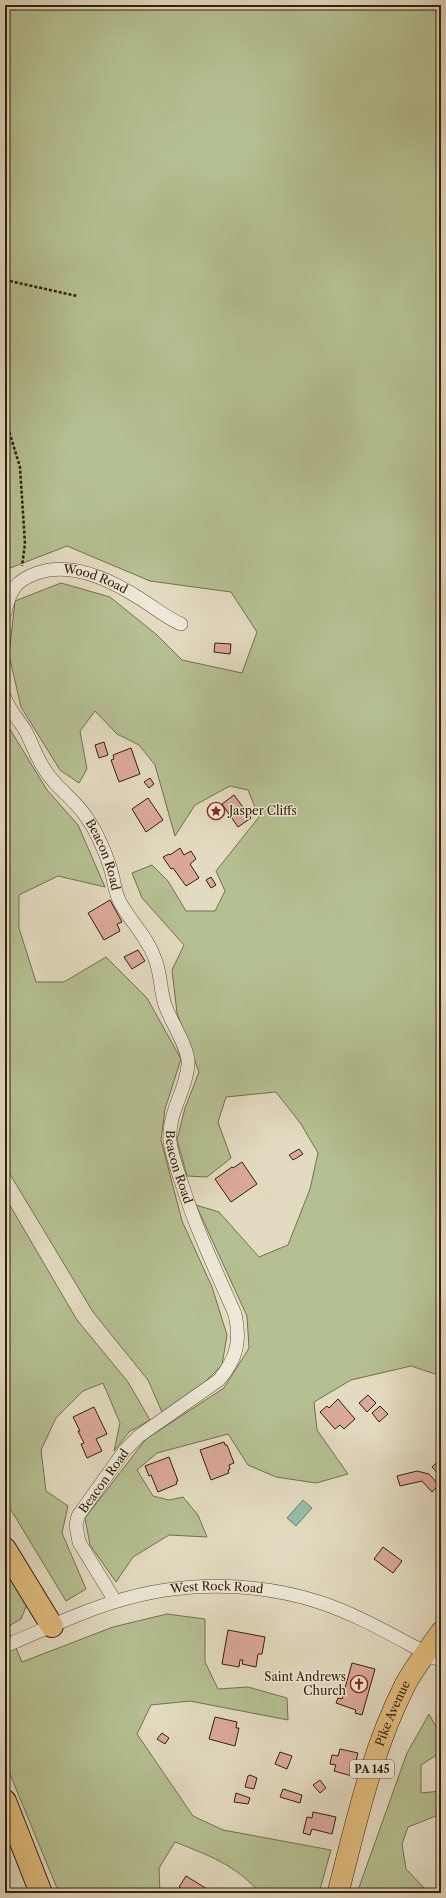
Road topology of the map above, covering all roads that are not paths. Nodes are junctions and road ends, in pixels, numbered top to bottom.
1 (5, 613) edge
2 (181, 624) dead end
3 (5, 698) edge
4 (5, 1549) edge
5 (115, 1602) junction
6 (52, 1626) junction
7 (441, 1632) edge
8 (9, 1644) edge
9 (433, 1656) edge
10 (5, 1801) edge
11 (41, 1893) edge
12 (338, 1893) edge

1 - 2 street, Wood Road
3 - 5 street, Beacon Road
4 - 6 highway
5 - 6 street, West Rock Road
5 - 9 street, West Rock Road
6 - 8 street, West Rock Road
7 - 9 main road, PA 145
9 - 12 main road, Pike Avenue / PA 145
10 - 11 highway

